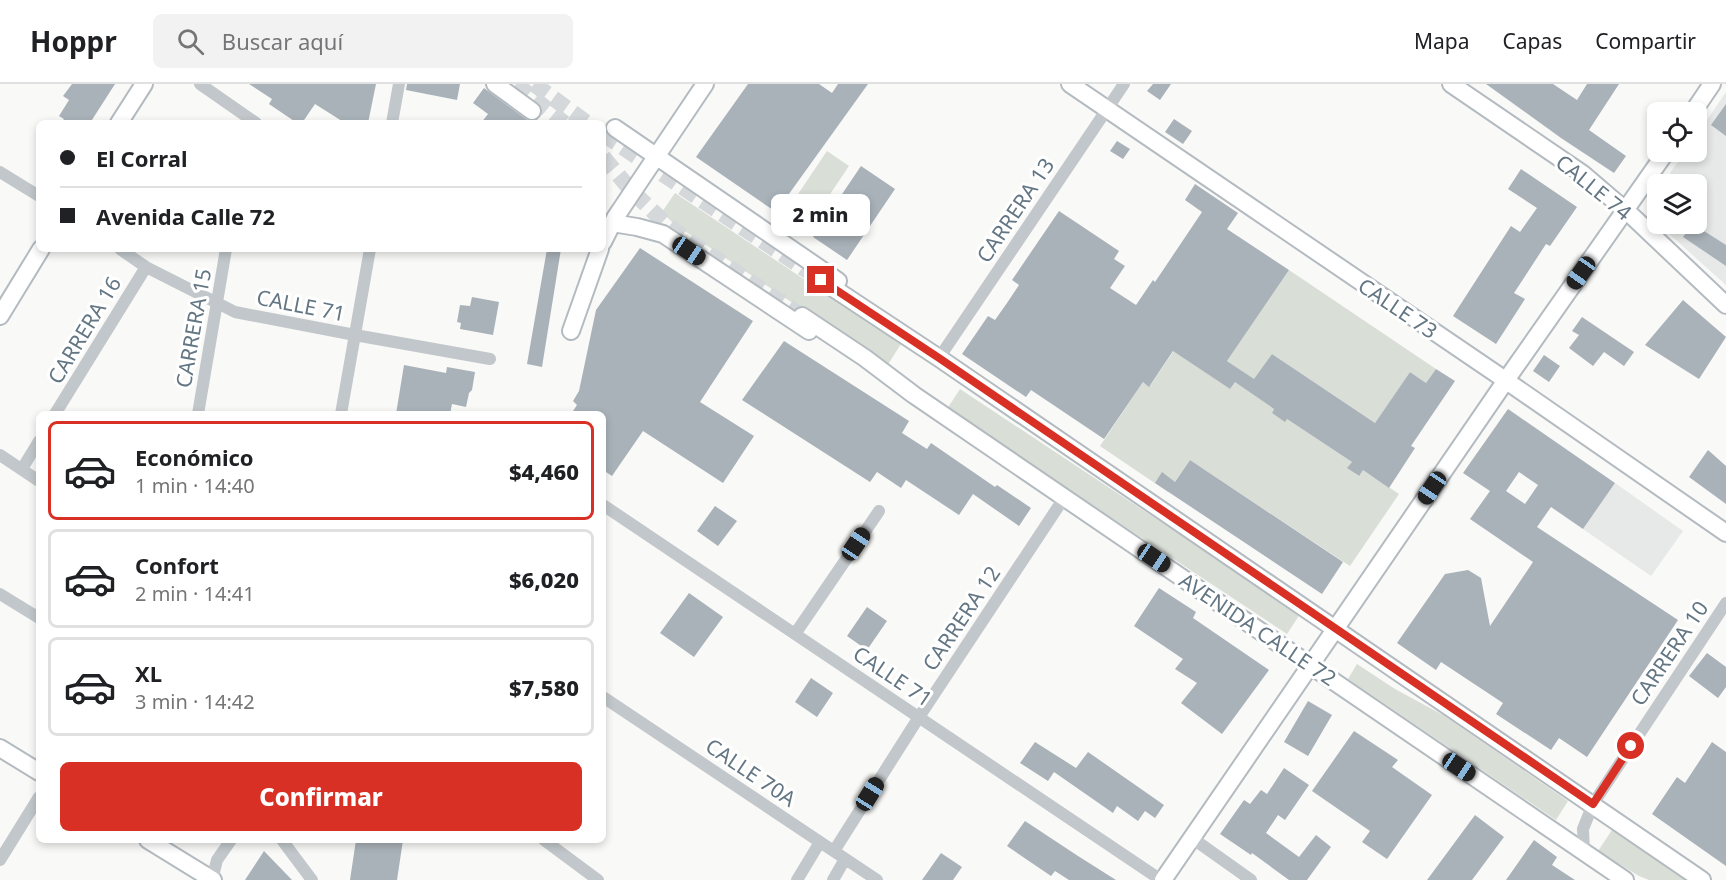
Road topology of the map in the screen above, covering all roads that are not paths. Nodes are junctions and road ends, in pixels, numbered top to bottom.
1 (144, 84) edge
2 (200, 84) edge
3 (399, 84) edge
4 (495, 84) edge
5 (705, 84) edge
6 (1070, 84) edge
7 (1124, 84) edge
8 (1451, 84) edge
9 (1712, 84) edge
10 (1700, 102) edge
11 (1107, 110) junction
12 (532, 111) dead end
13 (121, 120) edge
14 (250, 120) edge
15 (393, 120) edge
16 (615, 128) dead end
17 (656, 157) junction
18 (1659, 162) edge
19 (0, 172) edge
20 (36, 194) edge
21 (1625, 210) junction
22 (612, 223) junction
23 (606, 236) edge
24 (39, 252) edge
25 (124, 252) edge
26 (226, 252) edge
27 (369, 252) edge
28 (599, 252) edge
29 (146, 267) junction
30 (821, 280) tunnel mouth
31 (217, 303) junction
32 (1726, 305) edge
33 (1, 312) edge
34 (802, 316) tunnel mouth
35 (571, 331) dead end
36 (355, 336) junction
37 (939, 358) junction
38 (490, 359) dead end
39 (1506, 380) junction
40 (914, 395) junction
41 (57, 411) edge
42 (199, 411) edge
43 (342, 411) edge
44 (36, 446) edge
45 (0, 456) edge
46 (22, 469) junction
47 (36, 479) edge
48 (1064, 498) junction
49 (606, 507) edge
50 (879, 511) dead end
51 (1726, 533) edge
52 (0, 594) edge
53 (1726, 603) edge
54 (36, 616) edge
55 (1336, 628) junction
56 (795, 634) junction
57 (1310, 665) junction
58 (606, 699) edge
59 (919, 717) junction
60 (0, 748) edge
61 (36, 770) edge
62 (36, 802) edge
63 (1593, 804) junction
64 (1192, 838) junction
65 (820, 842) junction
66 (153, 843) edge
67 (229, 843) edge
68 (284, 843) edge
69 (548, 843) edge
70 (834, 851) junction
71 (1584, 852) junction
72 (845, 859) junction
73 (0, 860) edge
74 (212, 880) edge
75 (312, 880) edge
76 (598, 880) edge
77 (797, 880) edge
78 (833, 880) edge
79 (877, 880) edge
80 (1162, 880) edge
81 (1251, 880) edge
82 (1625, 880) edge
83 (1702, 880) edge

1 - 13 main road
2 - 14 street
3 - 15 street
4 - 12 main road
5 - 17 main road
6 - 11 main road, CALLE 73
7 - 11 street, CARRERA 13
8 - 21 main road, CALLE 74
9 - 10 main road
11 - 37 street, CARRERA 13
11 - 39 main road, CALLE 73
16 - 17 main road
17 - 22 main road
17 - 37 main road
18 - 21 main road
19 - 20 street
21 - 32 main road, CALLE 74
21 - 39 main road
22 - 23 main road
22 - 40 main road
24 - 33 main road
25 - 29 street, CALLE 71
26 - 31 street, CARRERA 15
27 - 36 street
28 - 35 main road
29 - 31 street, CALLE 71
29 - 41 street, CARRERA 16
30 - 37 main road, AVENIDA CALLE 72
31 - 36 street, CALLE 71
31 - 42 street, CARRERA 15
34 - 40 main road, AVENIDA CALLE 72
36 - 38 street, CALLE 71
36 - 43 street
37 - 55 main road, AVENIDA CALLE 72
39 - 51 main road, CALLE 73
39 - 55 main road
40 - 48 main road, AVENIDA CALLE 72
44 - 46 street
45 - 46 street
46 - 47 street
48 - 57 main road, AVENIDA CALLE 72
48 - 59 street, CARRERA 12
49 - 56 street, CALLE 71
50 - 56 street
52 - 54 street
53 - 63 street, CARRERA 10
55 - 57 main road
55 - 63 main road, AVENIDA CALLE 72
56 - 59 street, CALLE 71
57 - 64 main road
57 - 71 main road, AVENIDA CALLE 72
58 - 65 street, CALLE 70A
59 - 70 street, CARRERA 12
59 - 80 street, CALLE 71
60 - 61 main road
62 - 73 street
63 - 71 street, CARRERA 10
63 - 83 main road, AVENIDA CALLE 72
64 - 80 main road
64 - 81 street
65 - 70 street, CALLE 70A
65 - 77 street
66 - 74 main road
67 - 74 street
68 - 75 street
69 - 76 street
70 - 72 street, CALLE 70A
71 - 82 main road, AVENIDA CALLE 72
72 - 78 street
72 - 79 street, CALLE 70A

